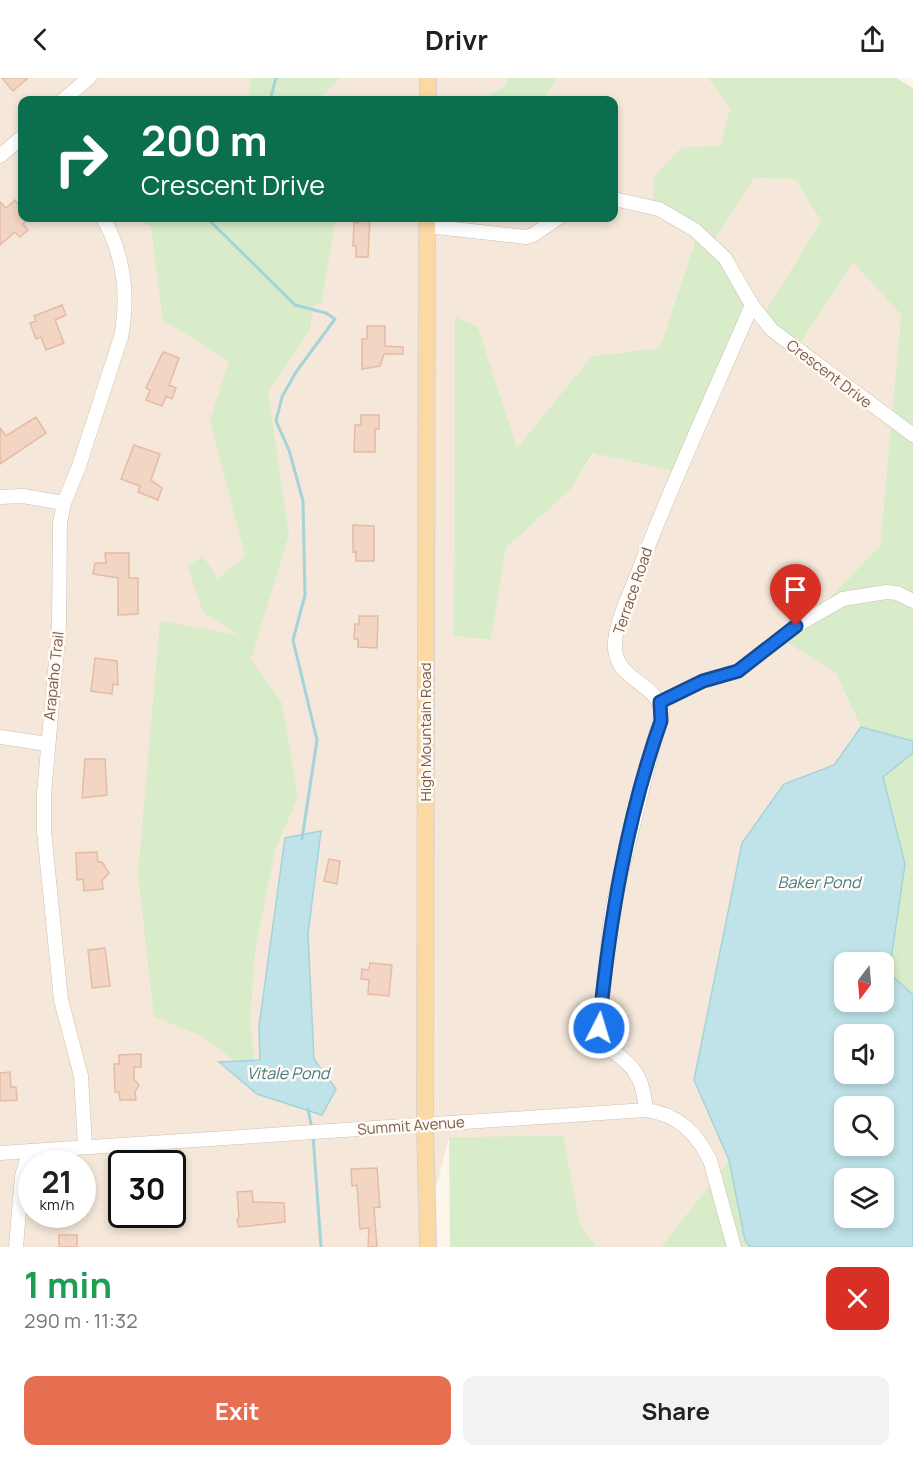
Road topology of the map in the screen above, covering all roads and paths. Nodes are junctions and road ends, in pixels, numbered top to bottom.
1 (89, 78) edge
2 (428, 78) edge
3 (68, 96) edge
4 (428, 96) edge
5 (18, 140) edge
6 (0, 156) edge
7 (618, 200) edge
8 (105, 222) edge
9 (427, 222) edge
10 (552, 222) edge
11 (752, 305) junction
12 (913, 435) edge
13 (0, 497) edge
14 (64, 503) junction
15 (913, 601) edge
16 (660, 702) junction
17 (0, 737) edge
18 (46, 744) junction
19 (646, 1110) junction
20 (425, 1125) junction
21 (85, 1146) junction
22 (41, 1150) edge
23 (18, 1152) edge
24 (0, 1153) edge
25 (18, 1223) edge
26 (16, 1247) edge
27 (428, 1247) edge
28 (734, 1247) edge

1 - 3 street
2 - 4 main road
5 - 6 street
7 - 11 street
8 - 14 street, Arapaho Trail
9 - 10 street
9 - 20 main road, High Mountain Road
11 - 12 street, Crescent Drive
11 - 16 street, Terrace Road
13 - 14 street
14 - 18 street, Arapaho Trail
15 - 16 street
16 - 19 street
17 - 18 street
18 - 21 street, Arapaho Trail
19 - 20 street, Summit Avenue
19 - 28 street, Summit Avenue
20 - 21 street, Summit Avenue
20 - 27 main road, High Mountain Road
21 - 22 street, Summit Avenue
23 - 24 street, Summit Avenue
25 - 26 street

